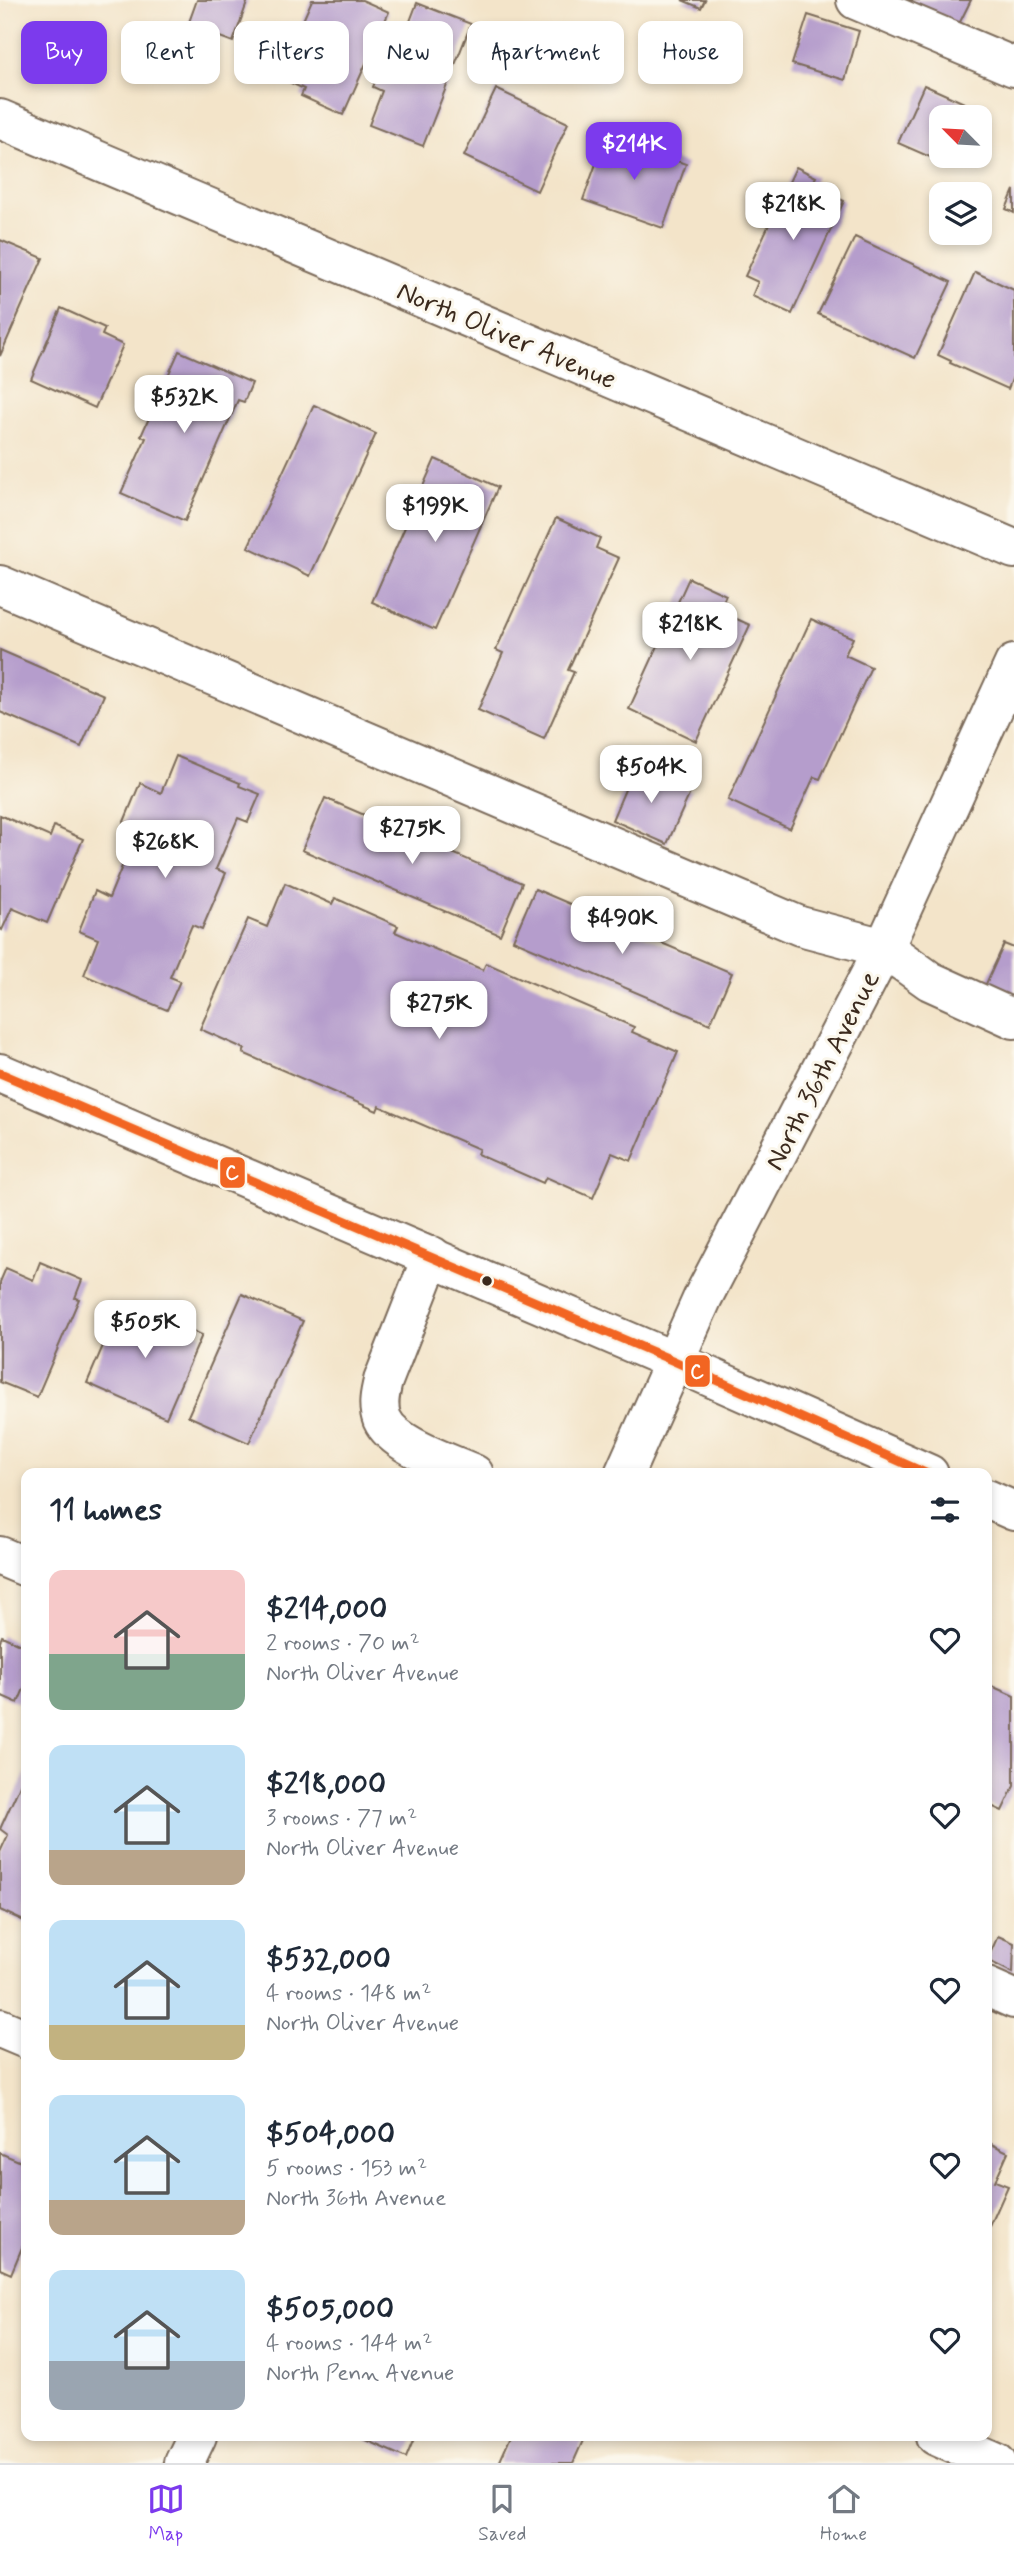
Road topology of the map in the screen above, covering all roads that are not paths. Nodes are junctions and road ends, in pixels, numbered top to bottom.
1 (856, 0) edge
2 (1014, 66) edge
3 (0, 119) edge
4 (1014, 549) edge
5 (0, 585) edge
6 (1014, 664) edge
7 (884, 948) junction
8 (1014, 1019) edge
9 (0, 1073) edge
10 (432, 1256) junction
11 (674, 1360) junction
12 (460, 1468) edge
13 (627, 1468) edge
14 (916, 1468) edge
15 (992, 1501) edge
16 (1014, 1511) edge
17 (0, 1556) edge
18 (21, 1565) edge
19 (992, 1989) edge
20 (1014, 1999) edge
21 (0, 2028) edge
22 (21, 2037) edge
23 (195, 2441) edge
24 (947, 2441) edge
25 (184, 2463) edge
26 (998, 2463) edge

1 - 2 street
3 - 4 street, North Oliver Avenue
5 - 7 street
6 - 7 street, North 36th Avenue
7 - 8 street
7 - 11 street, North 36th Avenue
9 - 10 street
10 - 11 street
10 - 12 street
11 - 13 street, North 36th Avenue
11 - 14 street
15 - 16 street
17 - 18 street
19 - 20 street
21 - 22 street
23 - 25 street
24 - 26 street

